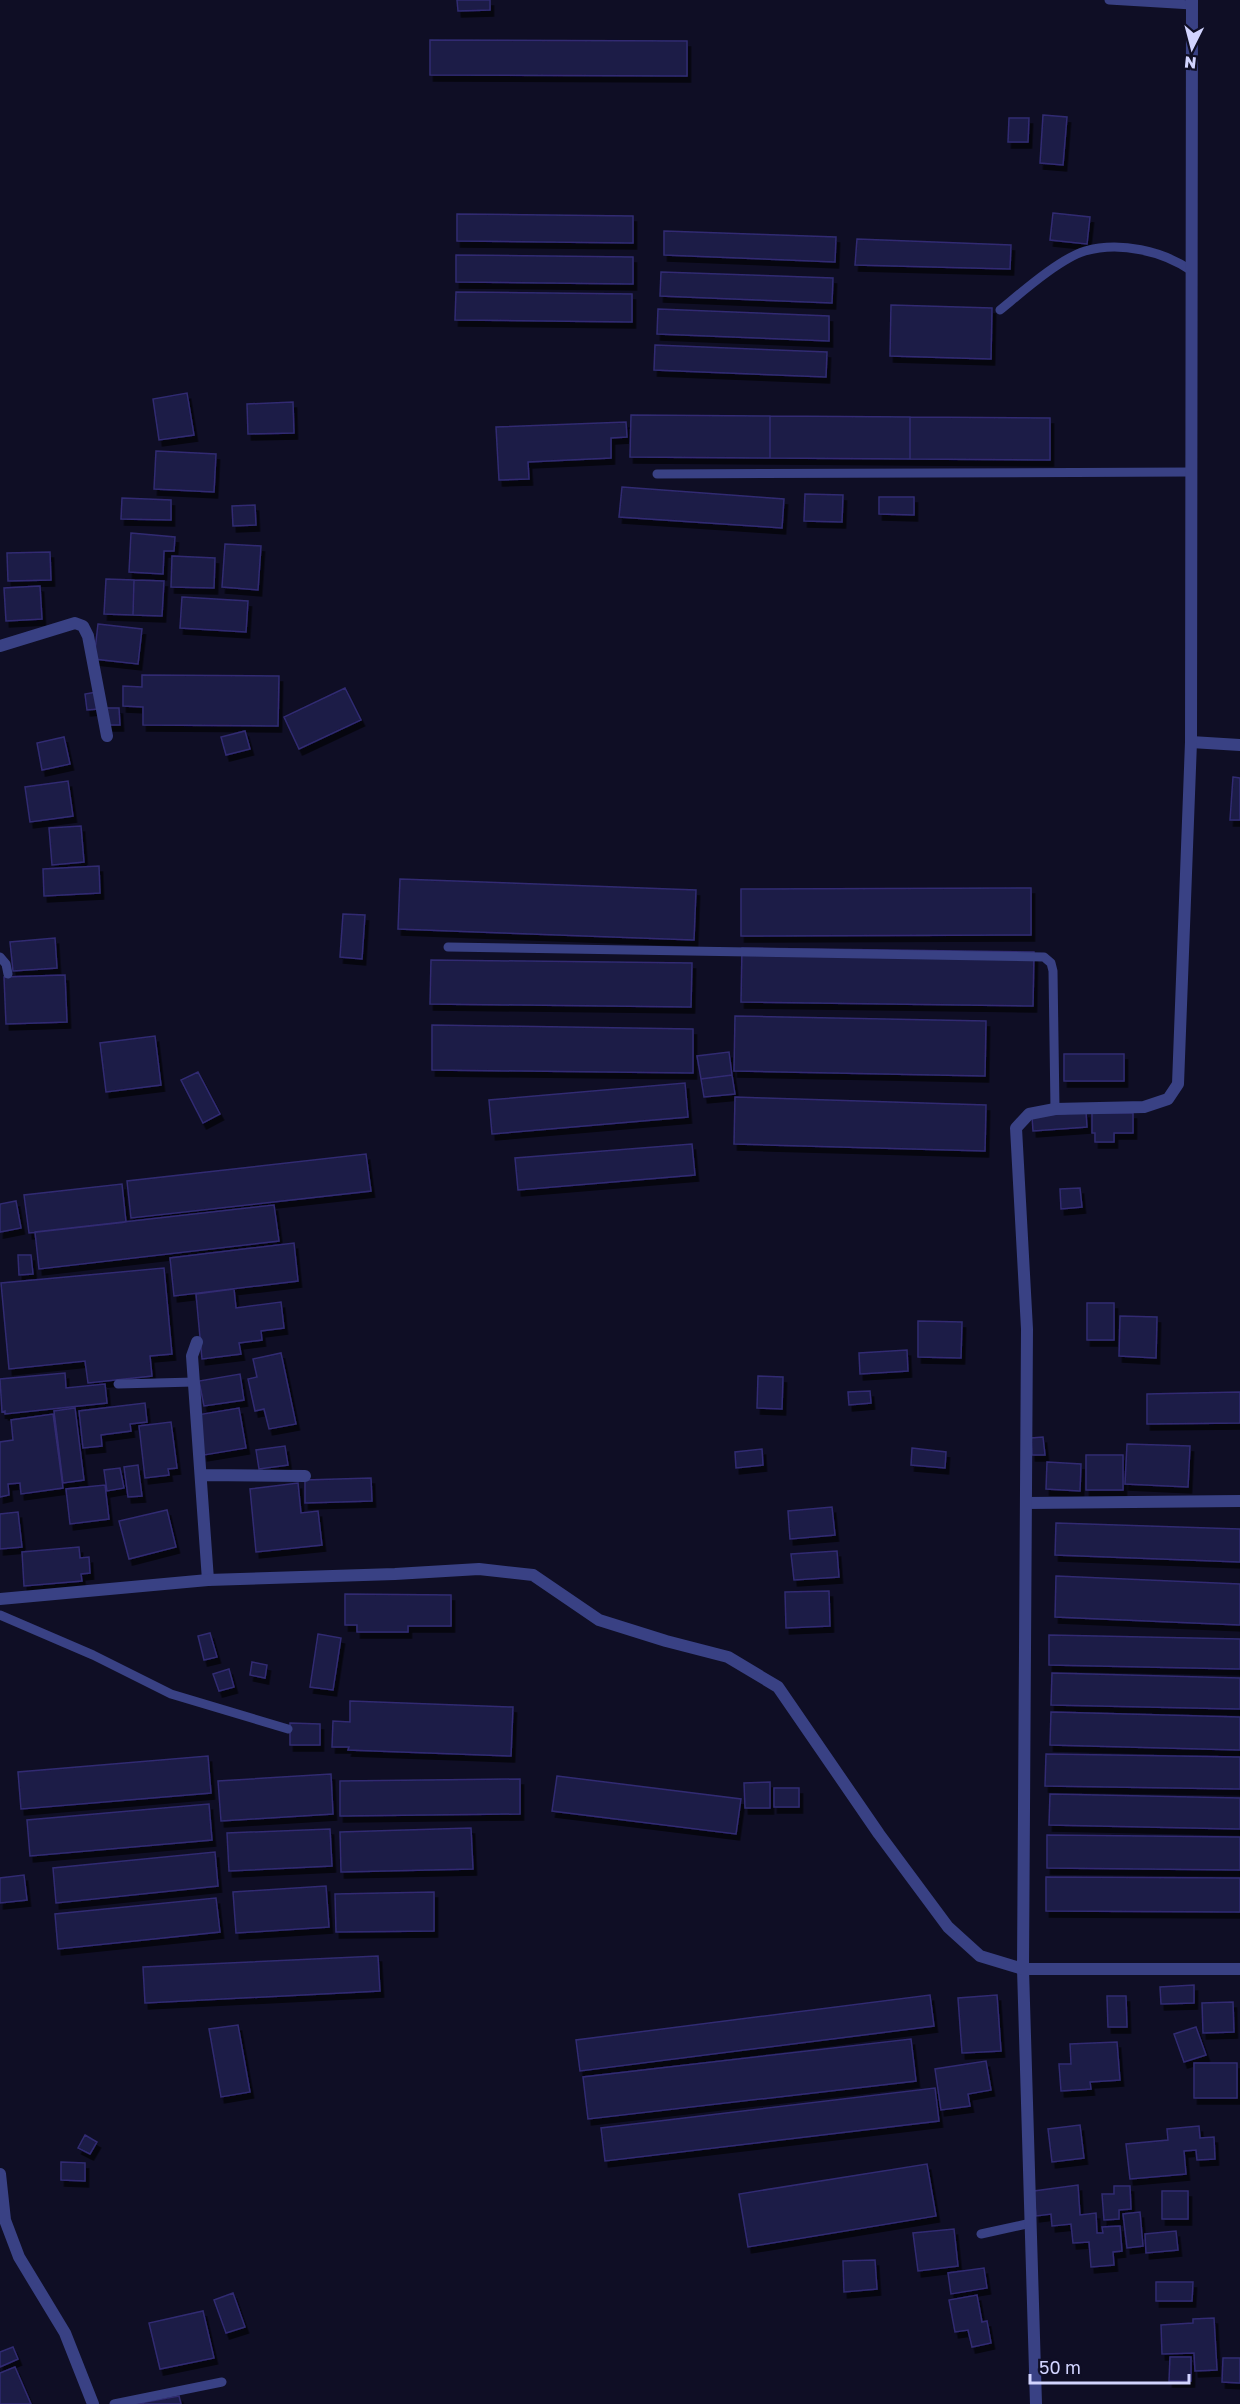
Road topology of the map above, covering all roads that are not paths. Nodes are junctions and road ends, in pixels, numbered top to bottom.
1 (1109, 0) edge
2 (1192, 3) edge
3 (1192, 271) junction
4 (1000, 310) dead end
5 (1190, 472) junction
6 (657, 474) dead end
7 (0, 646) edge
8 (107, 736) dead end
9 (1191, 742) junction
10 (1240, 745) edge
11 (448, 946) dead end
12 (0, 957) edge
13 (8, 974) dead end
14 (1055, 1109) junction
15 (197, 1342) dead end
16 (194, 1382) junction
17 (118, 1384) dead end
18 (201, 1475) junction
19 (305, 1476) dead end
20 (1240, 1501) edge
21 (1026, 1503) junction
22 (208, 1580) junction
23 (0, 1599) edge
24 (0, 1615) edge
25 (288, 1729) dead end
26 (1240, 1969) edge
27 (1023, 1970) junction
28 (0, 2174) edge
29 (1031, 2223) junction
30 (981, 2234) dead end
31 (222, 2382) dead end
32 (93, 2404) edge
33 (114, 2404) edge
34 (1036, 2404) edge

1 - 2 lane
2 - 3 street
3 - 4 lane
3 - 5 street
5 - 6 lane
5 - 9 street
7 - 8 street
9 - 10 street
9 - 14 street
11 - 14 lane
12 - 13 lane
14 - 21 street
15 - 16 street
16 - 17 lane
16 - 18 street
18 - 19 street
18 - 22 street
20 - 21 street
21 - 27 street
22 - 23 street
22 - 27 street
24 - 25 lane
26 - 27 street
27 - 29 street
28 - 32 street
29 - 30 lane
29 - 34 street
31 - 33 lane

